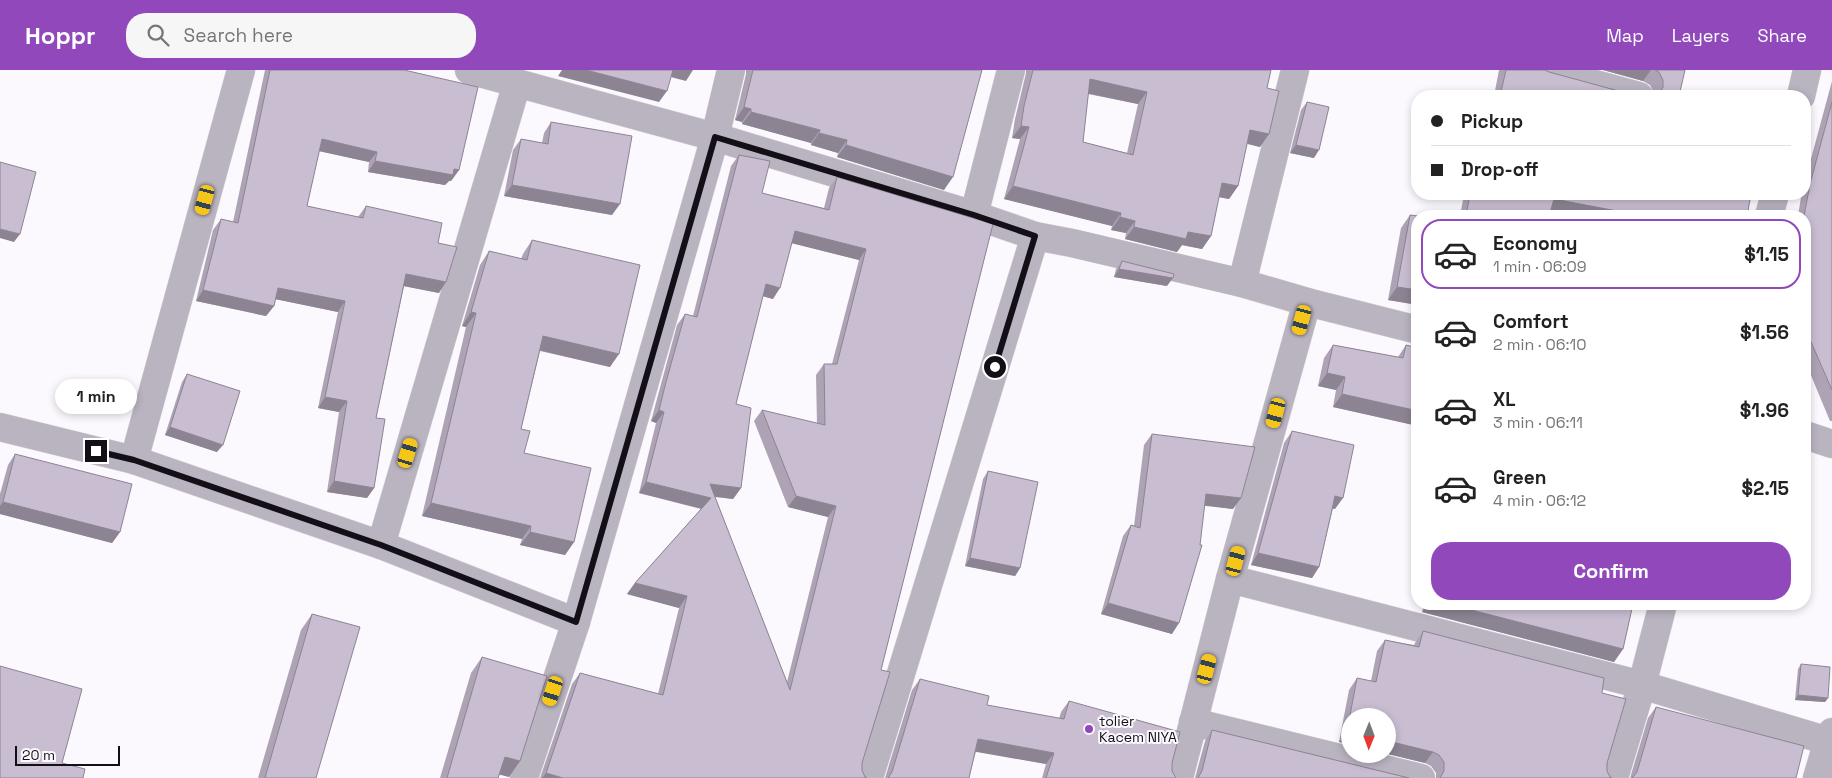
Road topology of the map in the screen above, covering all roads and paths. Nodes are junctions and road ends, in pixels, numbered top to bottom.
1 (241, 70) edge
2 (469, 70) edge
3 (731, 70) edge
4 (1011, 70) edge
5 (1295, 70) edge
6 (1807, 70) edge
7 (1550, 71) edge
8 (518, 83) junction
9 (1617, 90) edge
10 (1802, 90) edge
11 (715, 137) junction
12 (974, 215) junction
13 (1035, 236) junction
14 (1242, 283) junction
15 (1307, 302) junction
16 (1411, 328) edge
17 (0, 427) edge
18 (1811, 438) edge
19 (1832, 444) edge
20 (134, 460) junction
21 (381, 545) junction
22 (1230, 579) junction
23 (1661, 610) edge
24 (576, 622) junction
25 (1642, 685) junction
26 (1193, 722) junction
27 (1830, 736) edge
28 (524, 778) edge
29 (869, 778) edge
30 (1179, 778) edge
31 (1420, 778) edge
32 (1614, 778) edge
33 (1817, 778) edge

1 - 20 street
2 - 8 street
3 - 11 street
4 - 12 street
5 - 14 street
6 - 10 street
7 - 9 street
8 - 11 street
8 - 21 street
11 - 12 street
11 - 24 street
12 - 13 street
13 - 14 street
13 - 29 street
14 - 15 street
15 - 16 street
15 - 22 street
17 - 20 street
18 - 19 street
20 - 21 street
21 - 24 street
22 - 25 street
22 - 26 street
23 - 25 street
24 - 28 street
25 - 27 street
25 - 32 street
26 - 30 street
26 - 31 street
27 - 33 street

